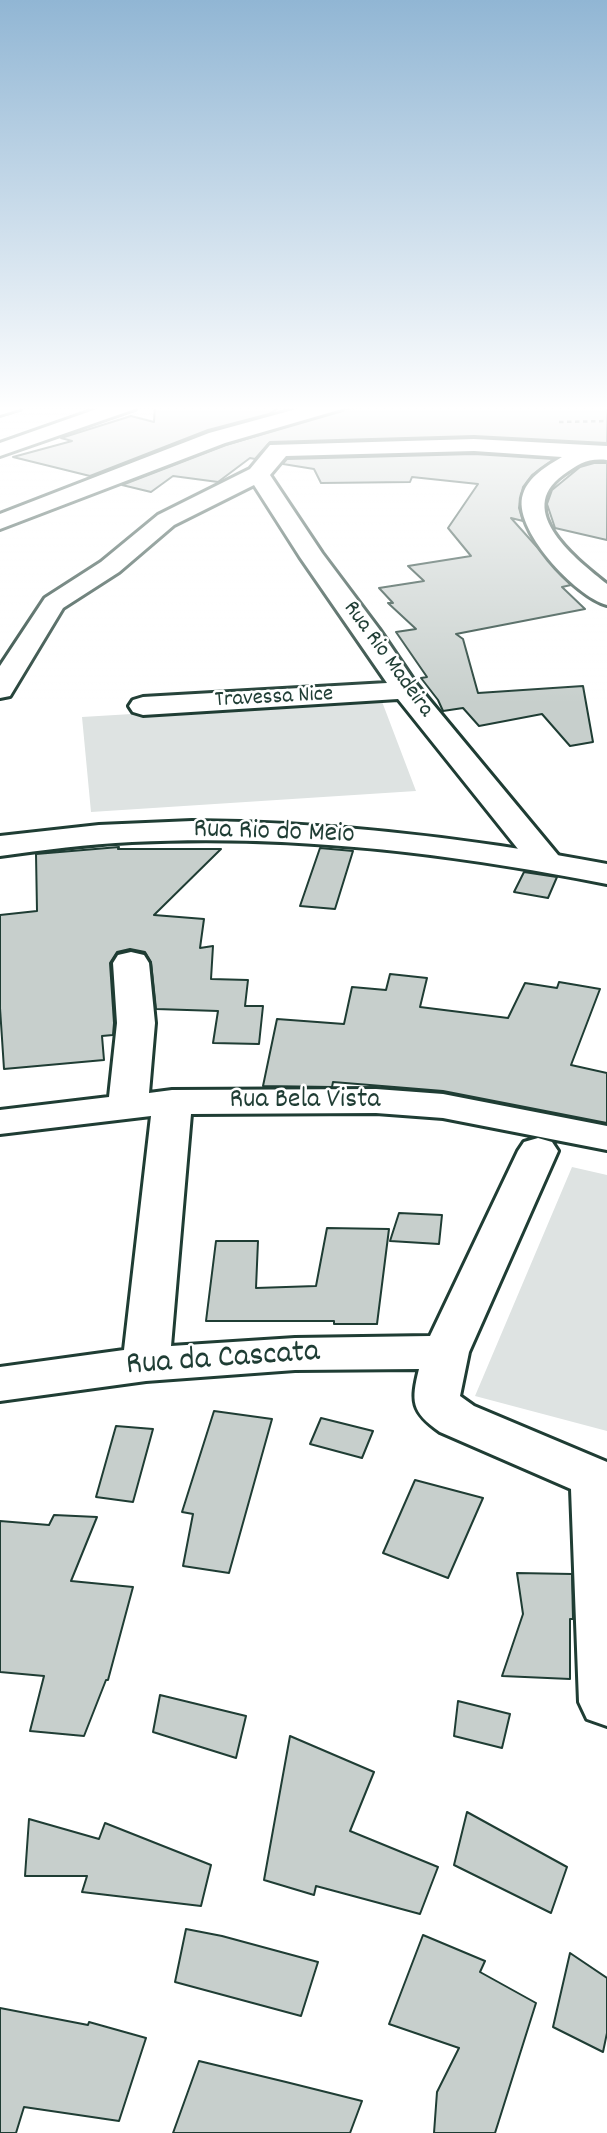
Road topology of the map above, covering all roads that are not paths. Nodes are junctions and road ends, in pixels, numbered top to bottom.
1 (45, 505) edge
2 (197, 505) edge
3 (278, 505) edge
4 (533, 505) edge
5 (0, 522) edge
6 (607, 597) edge
7 (0, 690) edge
8 (406, 690) junction
9 (142, 706) dead end
10 (0, 846) edge
11 (547, 862) junction
12 (601, 870) edge
13 (131, 963) dead end
14 (172, 1102) junction
15 (128, 1107) junction
16 (0, 1122) edge
17 (607, 1138) edge
18 (538, 1151) dead end
19 (446, 1352) junction
20 (146, 1364) junction
21 (0, 1384) edge
22 (602, 1481) edge
23 (607, 1702) edge

1 - 5 street
2 - 7 street
3 - 8 street, Rua Rio Madeira
4 - 6 street
8 - 9 street, Travessa Nice
8 - 11 street, Rua Rio Madeira
10 - 11 street, Rua Rio do Meio
11 - 12 street
13 - 15 street
14 - 15 street, Rua Bela Vista
14 - 17 street, Rua Bela Vista
14 - 20 street
15 - 16 street, Rua Bela Vista
18 - 19 street
19 - 20 street, Rua da Cascata
19 - 22 street
20 - 21 street, Rua da Cascata
22 - 23 street

